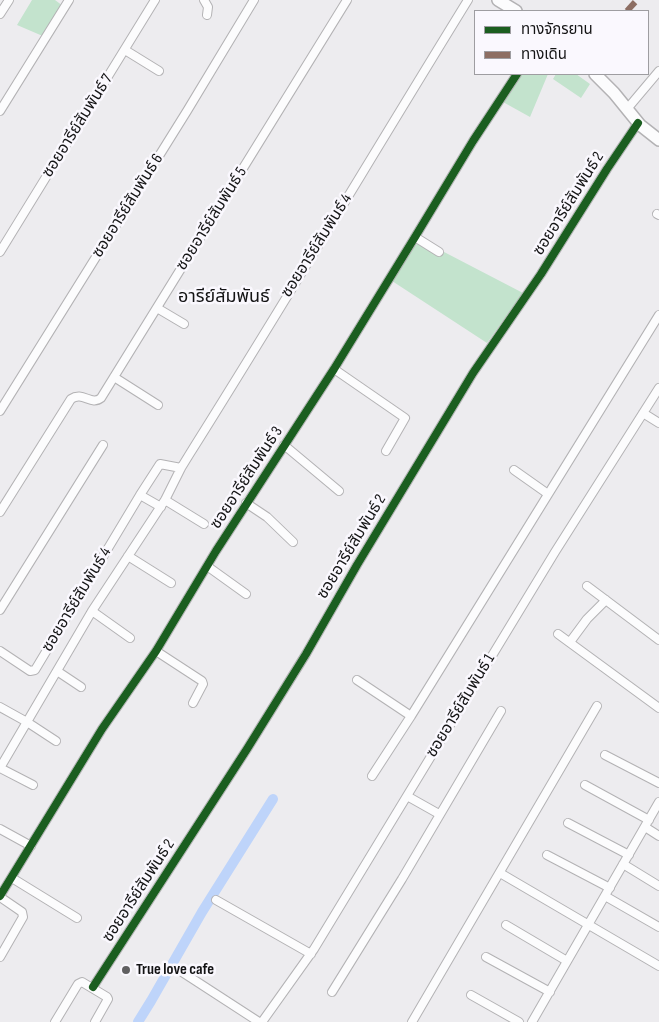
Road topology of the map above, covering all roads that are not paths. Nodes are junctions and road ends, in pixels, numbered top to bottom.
1 (8, 0) edge
2 (69, 0) edge
3 (155, 0) edge
4 (204, 0) edge
5 (254, 0) edge
6 (347, 0) edge
7 (468, 0) edge
8 (498, 0) edge
9 (514, 10) edge
10 (0, 14) edge
11 (208, 15) dead end
12 (125, 50) junction
13 (159, 71) dead end
14 (659, 71) edge
15 (516, 75) edge
16 (596, 75) edge
17 (627, 109) junction
18 (0, 111) edge
19 (638, 123) junction
20 (659, 140) edge
21 (416, 237) junction
22 (0, 252) edge
23 (438, 252) dead end
24 (157, 308) junction
25 (659, 315) edge
26 (184, 324) dead end
27 (334, 369) junction
28 (114, 377) junction
29 (659, 388) edge
30 (158, 405) dead end
31 (0, 411) edge
32 (643, 413) junction
33 (659, 423) edge
34 (103, 445) dead end
35 (284, 445) junction
36 (386, 451) dead end
37 (181, 468) junction
38 (514, 470) dead end
39 (339, 490) dead end
40 (548, 494) junction
41 (140, 495) junction
42 (246, 503) junction
43 (163, 504) junction
44 (0, 512) edge
45 (204, 524) dead end
46 (293, 542) dead end
47 (128, 556) junction
48 (207, 566) junction
49 (171, 583) dead end
50 (587, 586) dead end
51 (246, 594) dead end
52 (606, 600) junction
53 (0, 610) edge
54 (92, 611) junction
55 (558, 634) dead end
56 (130, 638) dead end
57 (659, 640) edge
58 (570, 642) junction
59 (0, 651) edge
60 (156, 651) junction
61 (57, 671) junction
62 (357, 680) dead end
63 (81, 686) dead end
64 (192, 703) dead end
65 (597, 706) dead end
66 (0, 707) edge
67 (659, 708) edge
68 (501, 712) dead end
69 (412, 716) junction
70 (27, 722) junction
71 (56, 741) dead end
72 (606, 755) dead end
73 (0, 768) edge
74 (372, 776) dead end
75 (659, 783) edge
76 (585, 785) dead end
77 (33, 786) dead end
78 (407, 796) junction
79 (659, 802) edge
80 (439, 814) junction
81 (568, 823) dead end
82 (647, 823) junction
83 (0, 829) edge
84 (659, 836) edge
85 (31, 846) junction
86 (547, 855) dead end
87 (629, 855) junction
88 (623, 864) junction
89 (500, 873) junction
90 (12, 878) junction
91 (659, 886) edge
92 (610, 888) junction
93 (605, 896) junction
94 (0, 897) edge
95 (216, 900) dead end
96 (78, 918) dead end
97 (588, 924) junction
98 (506, 925) dead end
99 (659, 927) edge
100 (311, 954) junction
101 (0, 957) edge
102 (486, 957) dead end
103 (567, 961) junction
104 (659, 966) edge
105 (182, 972) dead end
106 (93, 988) junction
107 (332, 992) dead end
108 (550, 992) junction
109 (471, 995) dead end
110 (55, 1022) edge
111 (95, 1022) edge
112 (260, 1022) edge
113 (412, 1022) edge
114 (518, 1022) edge
115 (532, 1022) edge

1 - 10 street
2 - 18 street
3 - 12 street, ซอยอารีย์สัมพันธ์ 7
4 - 11 street
5 - 31 street, ซอยอารีย์สัมพันธ์ 6
6 - 24 street, ซอยอารีย์สัมพันธ์ 5
7 - 37 street, ซอยอารีย์สัมพันธ์ 4
8 - 9 street
12 - 13 street
12 - 22 street, ซอยอารีย์สัมพันธ์ 7
14 - 17 street
15 - 21 street, ซอยอารีย์สัมพันธ์ 3
16 - 17 street
17 - 19 street
19 - 20 street
19 - 106 street, ซอยอารีย์สัมพันธ์ 2
21 - 23 street
21 - 27 street, ซอยอารีย์สัมพันธ์ 3
24 - 26 street
24 - 28 street, ซอยอารีย์สัมพันธ์ 5
25 - 40 street
27 - 35 street, ซอยอารีย์สัมพันธ์ 3
27 - 36 street
28 - 30 street
28 - 44 street, ซอยอารีย์สัมพันธ์ 5
29 - 32 street, ซอยอารีย์สัมพันธ์ 1
32 - 33 street
32 - 78 street, ซอยอารีย์สัมพันธ์ 1
34 - 53 street
35 - 39 street
35 - 42 street, ซอยอารีย์สัมพันธ์ 3
37 - 41 street, ซอยอารีย์สัมพันธ์ 4
37 - 43 street
38 - 40 street
40 - 69 street
41 - 43 street
41 - 59 street, ซอยอารีย์สัมพันธ์ 4
42 - 46 street
42 - 48 street, ซอยอารีย์สัมพันธ์ 3
43 - 45 street
43 - 47 street
47 - 49 street
47 - 54 street
48 - 51 street
48 - 60 street, ซอยอารีย์สัมพันธ์ 3
50 - 52 street
52 - 57 street
52 - 58 street
54 - 56 street
54 - 61 street
55 - 58 street
58 - 67 street
60 - 64 street
60 - 85 street, ซอยอารีย์สัมพันธ์ 3
61 - 63 street
61 - 70 street
62 - 69 street
65 - 89 street
66 - 70 street
68 - 80 street
69 - 74 street
70 - 71 street
70 - 73 street
72 - 75 street
73 - 77 street
76 - 82 street
78 - 80 street
78 - 100 street, ซอยอารีย์สัมพันธ์ 1
79 - 82 street
80 - 107 street
81 - 87 street
82 - 84 street
82 - 87 street
83 - 85 street
85 - 90 street, ซอยอารีย์สัมพันธ์ 3
86 - 92 street
87 - 88 street
88 - 91 street
88 - 92 street
89 - 97 street
89 - 113 street
90 - 94 street, ซอยอารีย์สัมพันธ์ 3
90 - 96 street
92 - 93 street
93 - 97 street
93 - 99 street
94 - 101 street
95 - 100 street
97 - 103 street
97 - 104 street
98 - 103 street
100 - 112 street, ซอยอารีย์สัมพันธ์ 1
102 - 108 street
103 - 108 street
105 - 112 street
106 - 110 street
106 - 111 street
108 - 115 street
109 - 114 street

